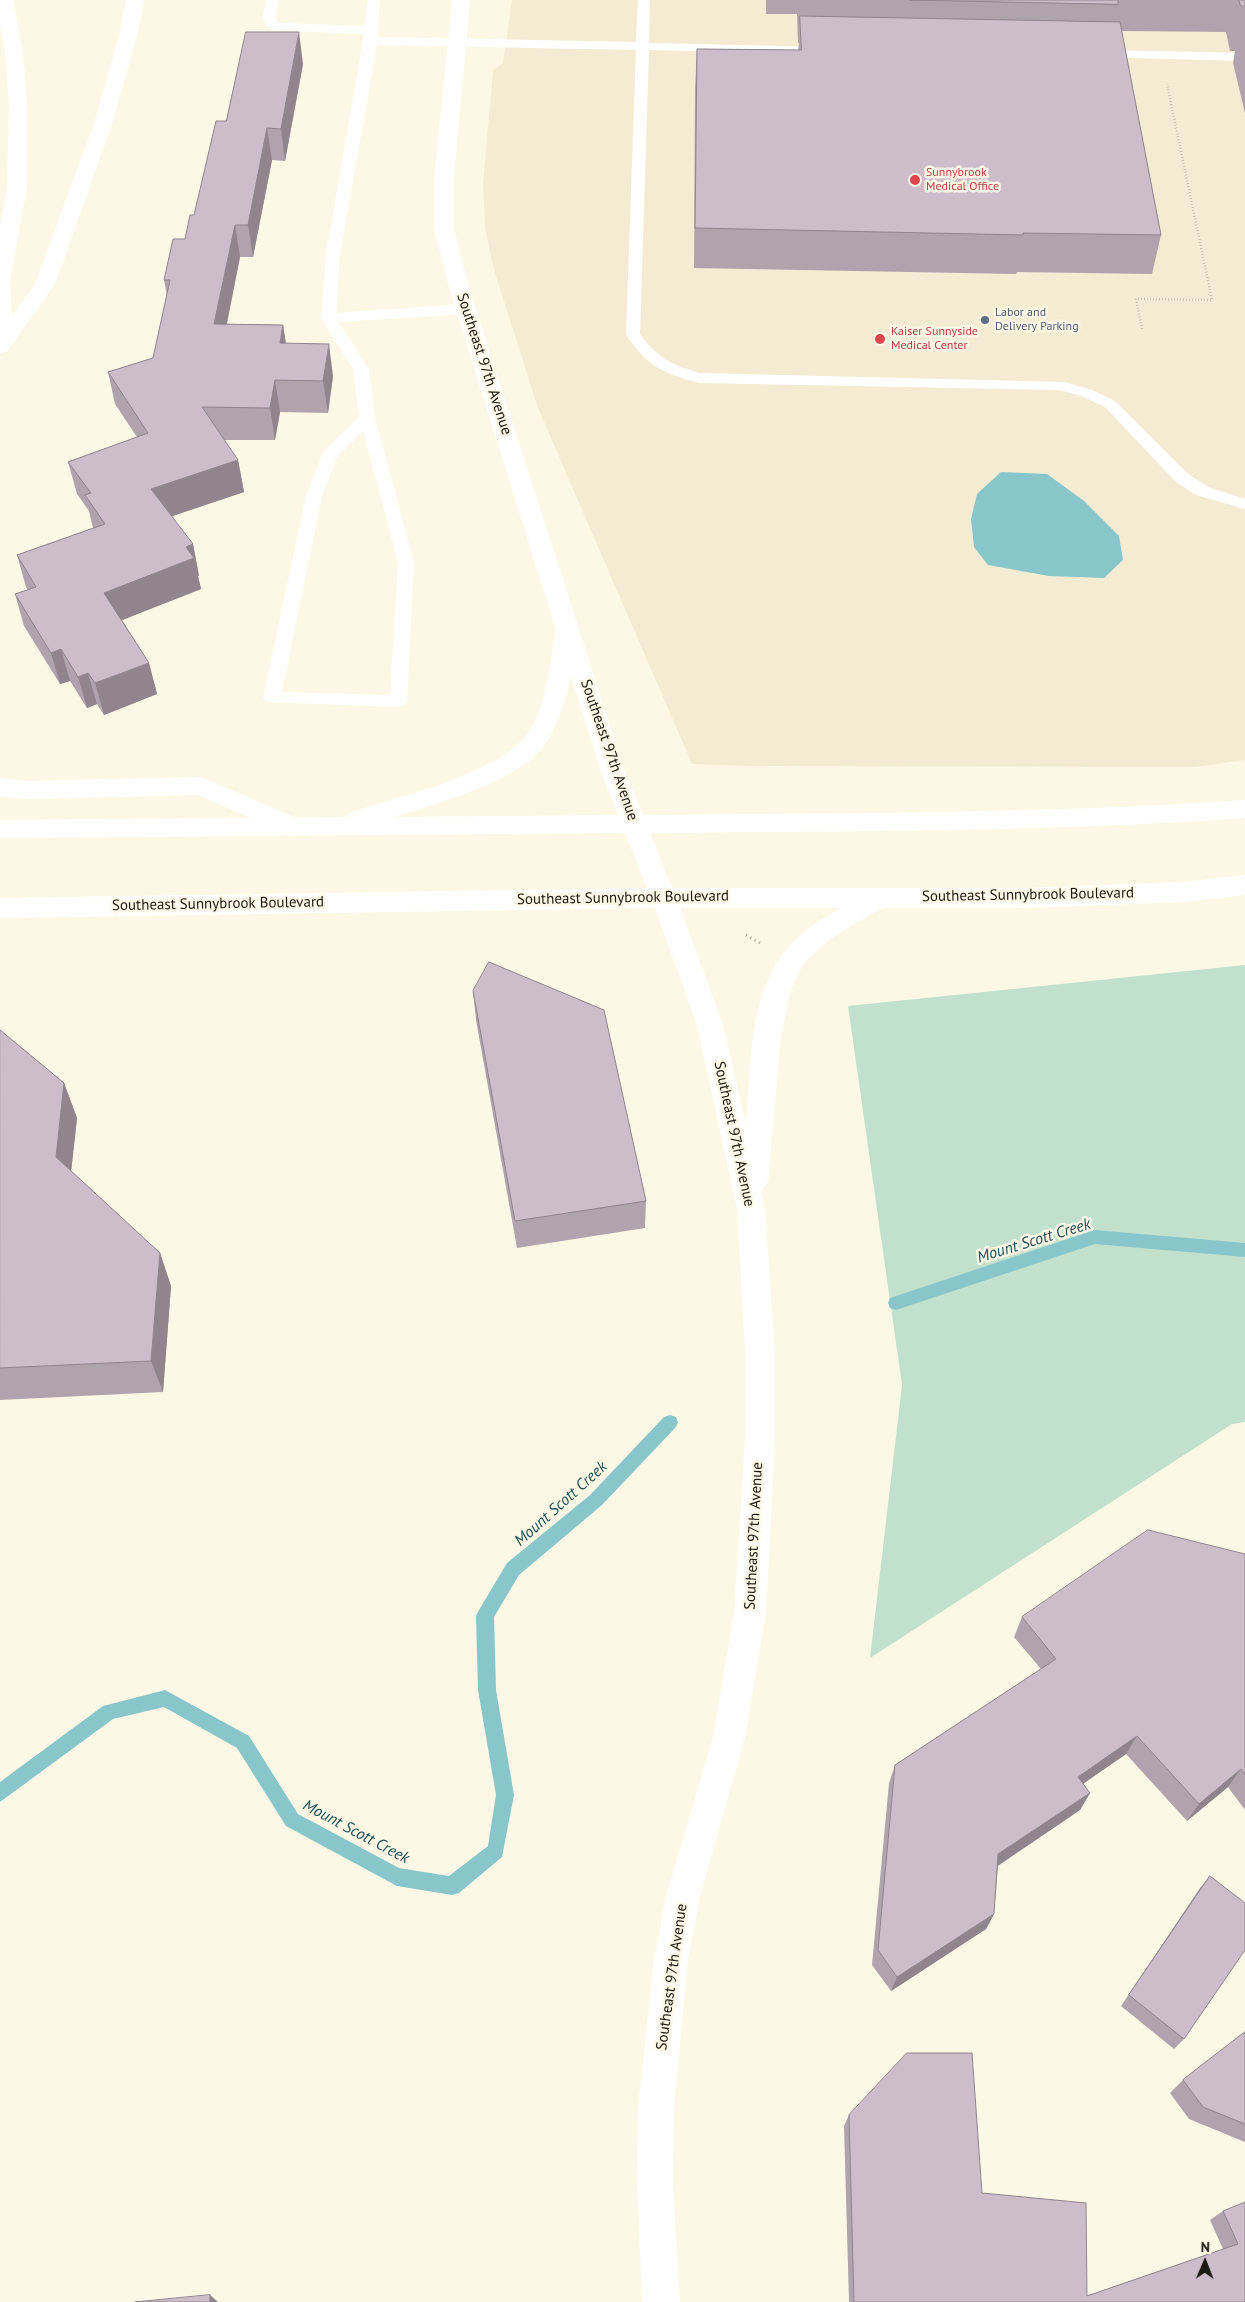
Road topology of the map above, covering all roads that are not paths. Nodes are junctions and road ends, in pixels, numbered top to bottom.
1 (4, 0) edge
2 (135, 0) edge
3 (273, 0) edge
4 (374, 0) edge
5 (461, 0) edge
6 (644, 0) edge
7 (371, 36) junction
8 (456, 44) junction
9 (643, 48) junction
10 (843, 50) edge
11 (1091, 53) edge
12 (1245, 57) edge
13 (466, 309) junction
14 (328, 318) junction
15 (2, 344) edge
16 (367, 418) junction
17 (1245, 504) edge
18 (568, 630) junction
19 (0, 787) edge
20 (1245, 809) edge
21 (634, 824) junction
22 (292, 827) junction
23 (336, 827) junction
24 (0, 829) edge
25 (1245, 885) edge
26 (882, 897) junction
27 (663, 898) junction
28 (0, 908) edge
29 (751, 1209) junction
30 (661, 2302) edge

1 - 15 main road
2 - 15 main road
3 - 7 lane
4 - 7 lane
5 - 8 main road, Southeast 97th Avenue
6 - 9 lane
7 - 8 lane
7 - 14 lane
8 - 9 lane
8 - 13 main road, Southeast 97th Avenue
9 - 10 lane
9 - 17 lane
11 - 12 lane
13 - 14 lane
13 - 18 main road, Southeast 97th Avenue
14 - 16 lane
16 - 16 lane
18 - 21 main road, Southeast 97th Avenue
18 - 23 main road
19 - 22 main road
20 - 21 main road
21 - 23 main road
21 - 27 main road, Southeast 97th Avenue
22 - 23 main road
22 - 24 main road
25 - 26 main road, Southeast Sunnybrook Boulevard
26 - 27 main road, Southeast Sunnybrook Boulevard
26 - 29 main road
27 - 28 main road, Southeast Sunnybrook Boulevard
27 - 29 main road, Southeast 97th Avenue
29 - 30 main road, Southeast 97th Avenue

